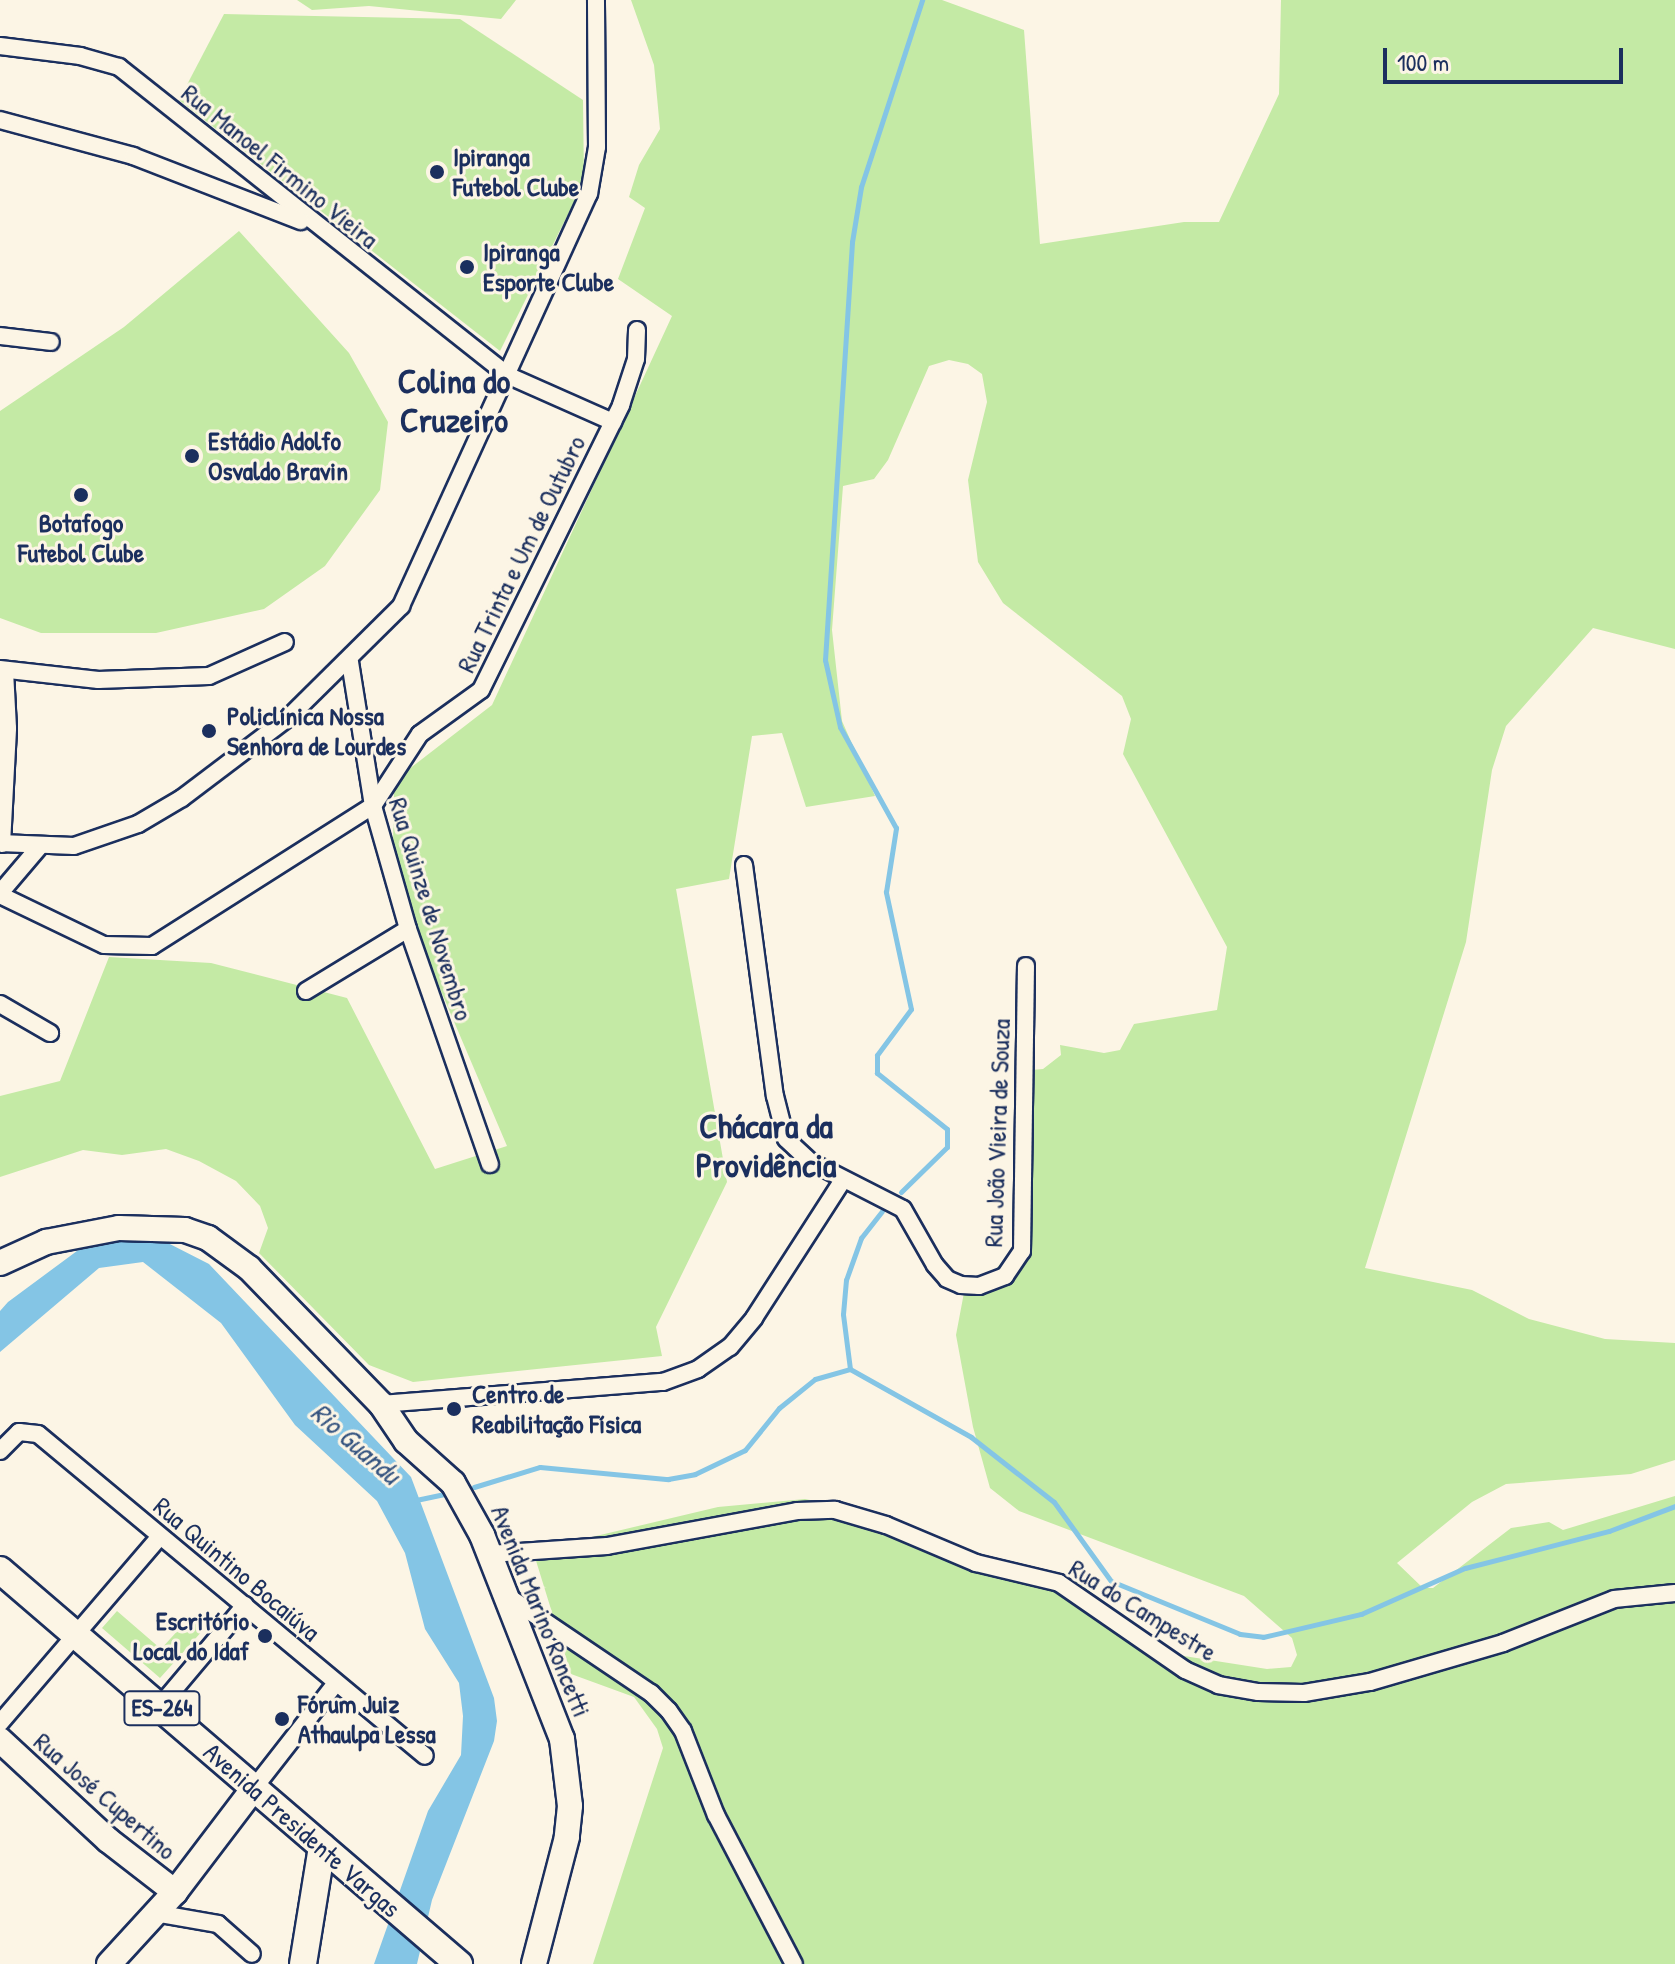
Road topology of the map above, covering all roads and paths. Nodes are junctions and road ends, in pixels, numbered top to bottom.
1 (596, 0) edge
2 (0, 46) edge
3 (0, 120) edge
4 (321, 229) junction
5 (637, 330) dead end
6 (0, 336) edge
7 (51, 342) dead end
8 (507, 375) junction
9 (613, 422) junction
10 (285, 642) dead end
11 (350, 662) junction
12 (2, 669) edge
13 (373, 806) junction
14 (1, 844) edge
15 (40, 846) junction
16 (744, 865) dead end
17 (0, 894) edge
18 (408, 929) junction
19 (1026, 966) dead end
20 (306, 991) dead end
21 (0, 1004) edge
22 (50, 1033) dead end
23 (490, 1164) dead end
24 (843, 1180) junction
25 (0, 1263) edge
26 (381, 1404) junction
27 (0, 1451) edge
28 (160, 1536) junction
29 (490, 1554) junction
30 (0, 1570) edge
31 (1675, 1593) edge
32 (504, 1594) junction
33 (245, 1605) junction
34 (76, 1633) junction
35 (336, 1683) junction
36 (160, 1706) junction
37 (0, 1723) edge
38 (0, 1740) edge
39 (425, 1756) dead end
40 (254, 1788) junction
41 (322, 1847) junction
42 (175, 1892) junction
43 (155, 1913) junction
44 (252, 1954) dead end
45 (109, 1964) edge
46 (303, 1964) edge
47 (459, 1964) edge
48 (534, 1964) edge
49 (794, 1964) edge

1 - 8 street
2 - 4 street, Rua Manoel Firmino Vieira
3 - 4 street
4 - 8 street, Rua Manoel Firmino Vieira
5 - 9 street, Rua Trinta e Um de Outubro
6 - 7 street
8 - 9 street, Rua Manoel Firmino Vieira
8 - 11 street
9 - 13 street, Rua Trinta e Um de Outubro
10 - 12 street
11 - 13 street, Rua Quinze de Novembro
11 - 15 street
12 - 14 street
13 - 17 street
13 - 18 street, Rua Quinze de Novembro
14 - 15 street
15 - 17 street
16 - 24 street, Rua João Vieira de Souza
18 - 20 street
18 - 23 street, Rua Quinze de Novembro
19 - 24 street, Rua João Vieira de Souza
21 - 22 street
24 - 26 street
25 - 26 street, Avenida Marino Roncetti
26 - 29 street, Avenida Marino Roncetti
27 - 28 street, Rua Quintino Bocaiúva
28 - 33 street, Rua Quintino Bocaiúva
28 - 34 street
29 - 31 street, Rua do Campestre
29 - 32 street, Avenida Marino Roncetti
30 - 34 main road, Avenida Presidente Vargas / ES-264
32 - 48 street, Avenida Marino Roncetti
32 - 49 street
33 - 35 street, Rua Quintino Bocaiúva
33 - 36 street
34 - 36 main road, Avenida Presidente Vargas / ES-264
34 - 37 street
35 - 39 street, Rua Quintino Bocaiúva
35 - 40 street
36 - 40 main road, Avenida Presidente Vargas / ES-264
38 - 42 street, Rua José Cupertino
40 - 41 main road, Avenida Presidente Vargas / ES-264
40 - 42 street
41 - 46 main road
41 - 47 main road, Avenida Presidente Vargas / ES-264
42 - 43 street
43 - 44 street
43 - 45 street

